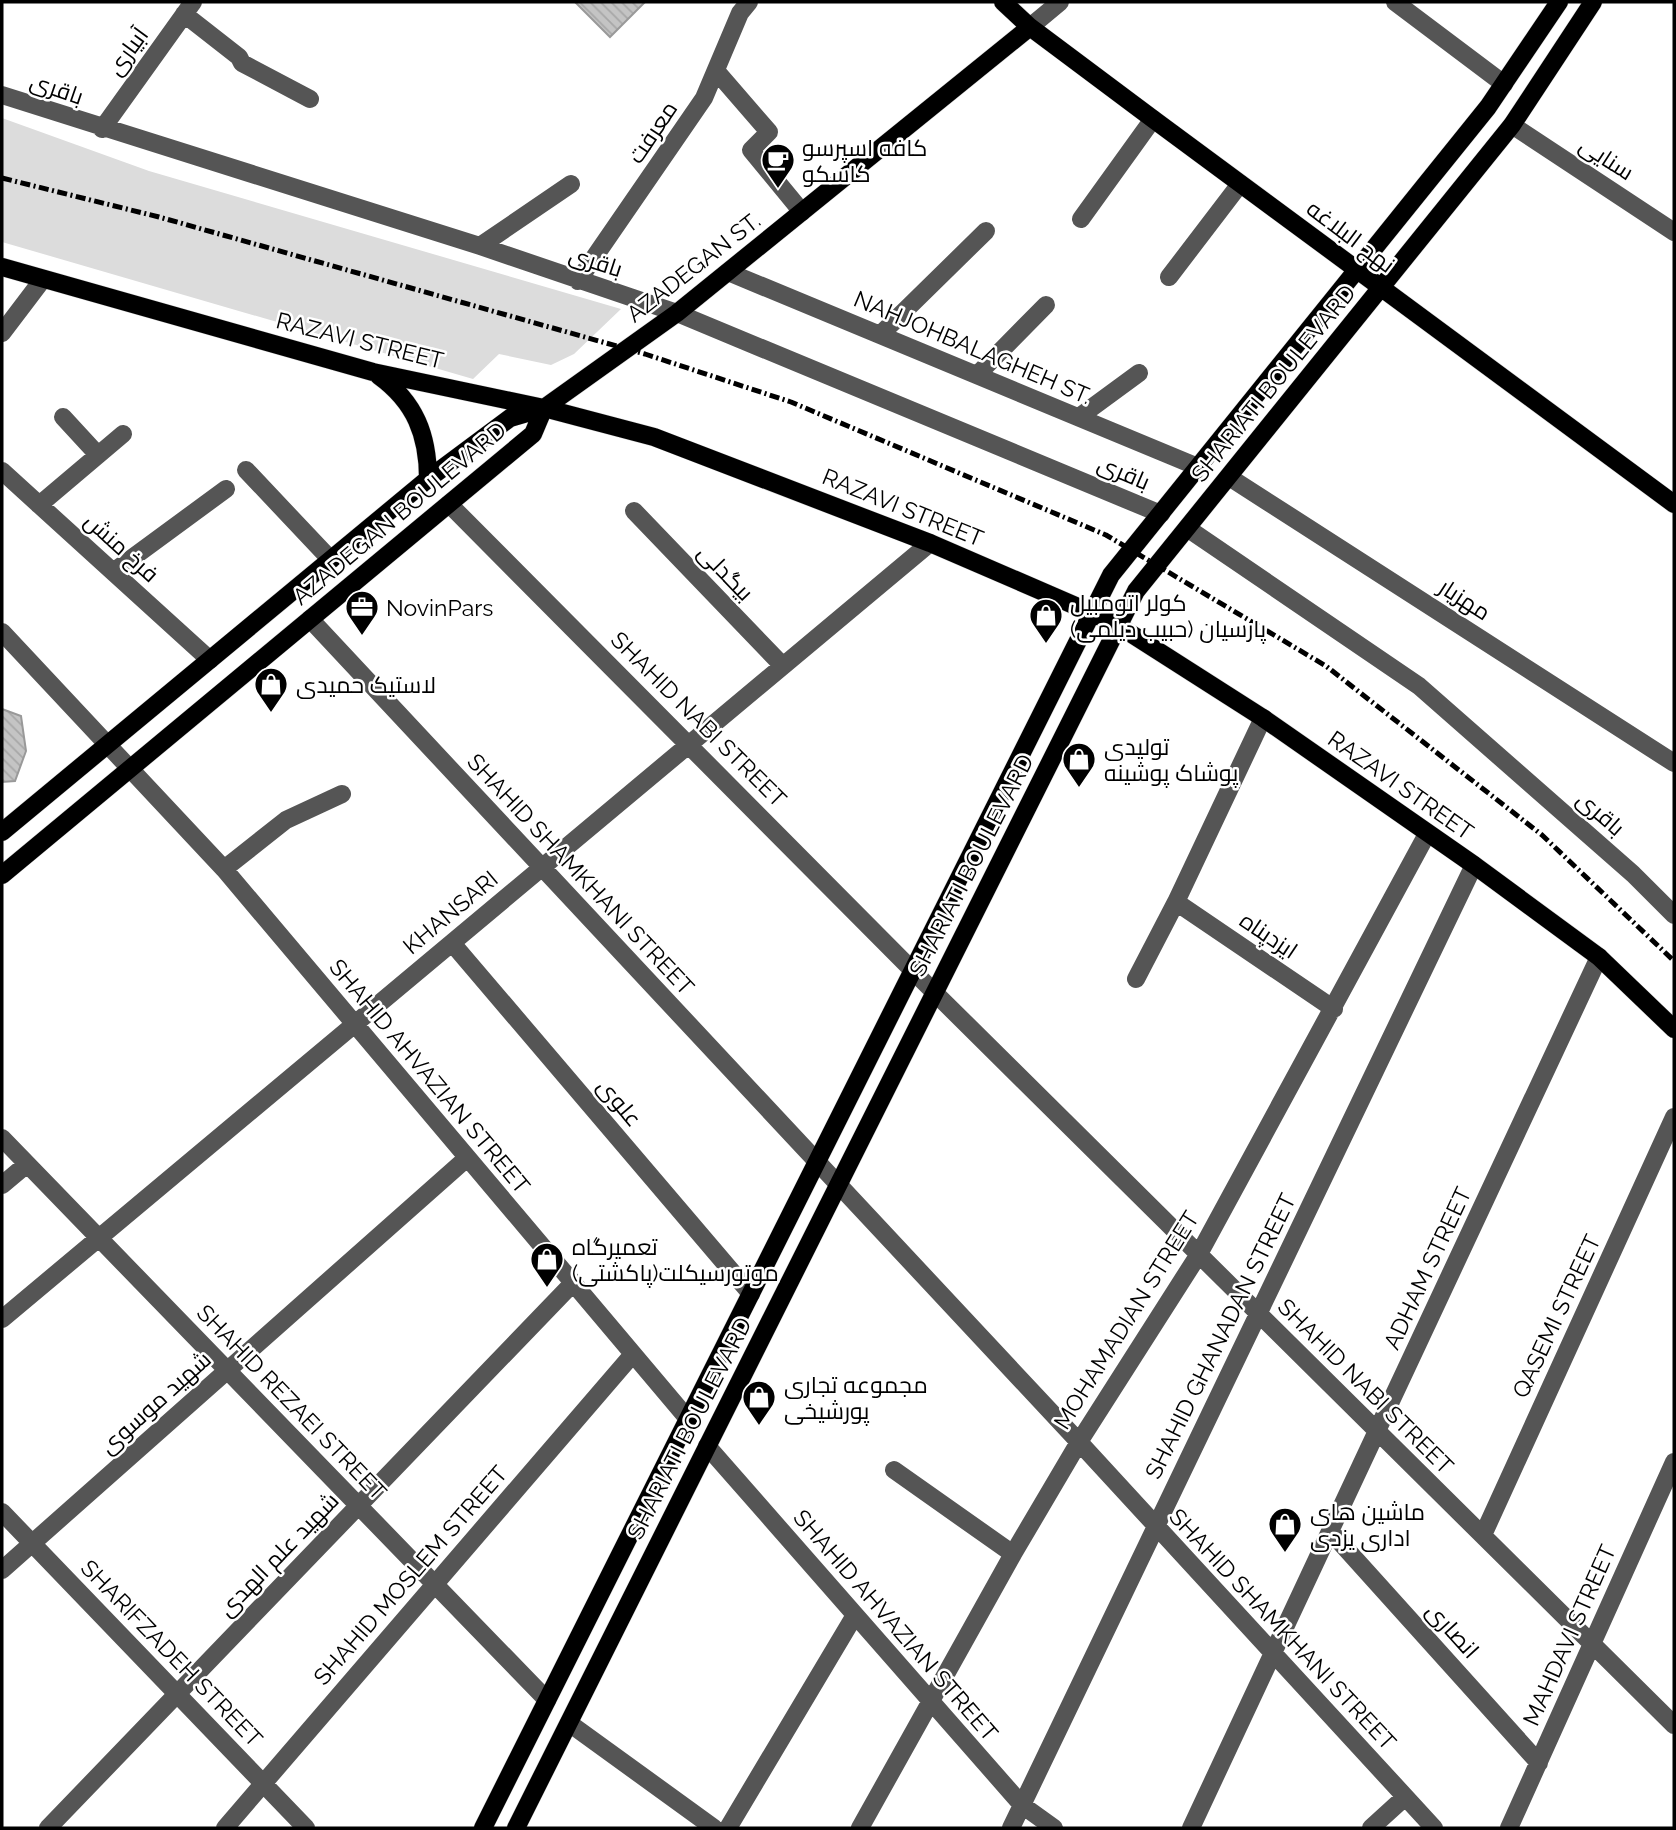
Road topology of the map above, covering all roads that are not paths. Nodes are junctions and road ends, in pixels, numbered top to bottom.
1 (749, 2) edge
2 (1003, 2) edge
3 (1060, 2) edge
4 (1395, 2) edge
5 (1559, 2) edge
6 (1594, 2) edge
7 (189, 8) edge
8 (1030, 27) junction
9 (717, 72) junction
10 (1504, 84) junction
11 (2, 95) edge
12 (310, 99) dead end
13 (1153, 119) junction
14 (1512, 125) junction
15 (102, 129) junction
16 (571, 184) dead end
17 (1240, 184) junction
18 (802, 212) junction
19 (1081, 219) dead end
20 (986, 232) dead end
21 (1674, 232) edge
22 (480, 246) junction
23 (2, 267) edge
24 (1356, 271) junction
25 (728, 272) junction
26 (1169, 278) dead end
27 (43, 279) junction
28 (578, 281) junction
29 (1380, 289) junction
30 (1046, 305) dead end
31 (677, 313) junction
32 (2, 333) edge
33 (880, 335) junction
34 (373, 372) junction
35 (1139, 373) dead end
36 (977, 375) junction
37 (544, 408) junction
38 (63, 417) dead end
39 (1079, 417) junction
40 (123, 434) dead end
41 (98, 455) junction
42 (1198, 467) junction
43 (246, 470) dead end
44 (2, 471) edge
45 (1229, 477) junction
46 (428, 479) junction
47 (226, 489) dead end
48 (449, 504) junction
49 (1674, 504) edge
50 (39, 505) junction
51 (635, 511) dead end
52 (1161, 514) junction
53 (1187, 528) junction
54 (930, 543) junction
55 (331, 560) junction
56 (113, 572) junction
57 (1092, 613) junction
58 (310, 619) junction
59 (1119, 626) junction
60 (2, 632) edge
61 (210, 660) junction
62 (783, 666) junction
63 (1263, 718) junction
64 (108, 744) junction
65 (689, 744) junction
66 (1674, 763) edge
67 (130, 769) junction
68 (342, 794) dead end
69 (2, 832) edge
70 (1427, 834) junction
71 (1474, 865) junction
72 (542, 868) junction
73 (224, 869) junction
74 (2, 875) edge
75 (1176, 902) junction
76 (1674, 915) edge
77 (452, 943) junction
78 (1599, 957) junction
79 (914, 969) junction
80 (1136, 979) dead end
81 (935, 993) junction
82 (1334, 1009) junction
83 (354, 1024) junction
84 (1674, 1029) edge
85 (1674, 1117) edge
86 (2, 1138) edge
87 (467, 1158) junction
88 (817, 1163) junction
89 (27, 1164) junction
90 (2, 1185) edge
91 (838, 1186) junction
92 (99, 1238) junction
93 (1199, 1254) junction
94 (573, 1283) junction
95 (751, 1293) junction
96 (1258, 1313) junction
97 (2, 1319) edge
98 (633, 1354) junction
99 (227, 1370) junction
100 (688, 1419) junction
101 (1377, 1431) junction
102 (1079, 1442) junction
103 (707, 1446) junction
104 (1674, 1462) edge
105 (894, 1470) dead end
106 (359, 1506) junction
107 (2, 1512) edge
108 (1155, 1528) junction
109 (1331, 1531) junction
110 (1483, 1535) junction
111 (32, 1544) junction
112 (1013, 1553) junction
113 (2, 1570) edge
114 (435, 1585) junction
115 (855, 1615) junction
116 (1593, 1644) junction
117 (1273, 1654) junction
118 (177, 1694) junction
119 (547, 1700) junction
120 (929, 1701) junction
121 (569, 1723) junction
122 (1674, 1725) edge
123 (1539, 1763) junction
124 (263, 1784) junction
125 (1405, 1797) junction
126 (1022, 1805) junction
127 (48, 1828) edge
128 (225, 1828) edge
129 (306, 1828) edge
130 (483, 1828) edge
131 (516, 1828) edge
132 (714, 1828) edge
133 (728, 1828) edge
134 (860, 1828) edge
135 (1010, 1828) edge
136 (1054, 1828) edge
137 (1191, 1828) edge
138 (1371, 1828) edge
139 (1434, 1828) edge
140 (1509, 1828) edge

1 - 9 street, معرفت
2 - 8 main road, نهج البلاغه
3 - 8 street
4 - 10 street
5 - 10 main road, SHARIATI BOULEVARD
6 - 14 main road, SHARIATI BOULEVARD
7 - 12 street
7 - 15 street, آبیاری
8 - 13 main road, نهج البلاغه
8 - 18 main road, AZADEGAN ST.
9 - 18 street
9 - 28 street, معرفت
10 - 24 main road, SHARIATI BOULEVARD
11 - 15 street, باقری
13 - 17 main road, نهج البلاغه
13 - 19 street
14 - 21 street, سنایی
14 - 29 main road, SHARIATI BOULEVARD
15 - 22 street, باقری
16 - 22 street
17 - 24 main road, نهج البلاغه
17 - 26 street
18 - 25 main road, AZADEGAN ST.
20 - 33 street
22 - 28 street, باقری
23 - 27 main road, RAZAVI STREET
24 - 29 main road, نهج البلاغه
24 - 42 main road, SHARIATI BOULEVARD
25 - 31 main road, AZADEGAN ST.
25 - 33 street, NAHJOHBALAGHEH ST.
27 - 32 street
27 - 34 main road, RAZAVI STREET
28 - 31 street, باقری
29 - 45 main road, SHARIATI BOULEVARD
29 - 49 main road, نهج البلاغه
30 - 36 street
31 - 37 main road, AZADEGAN ST.
31 - 52 street, باقری
33 - 36 street, NAHJOHBALAGHEH ST.
34 - 37 main road, RAZAVI STREET
34 - 46 main road
35 - 39 street
36 - 39 street, NAHJOHBALAGHEH ST.
37 - 46 main road, AZADEGAN BOULEVARD
37 - 48 main road, AZADEGAN BOULEVARD
37 - 54 main road, RAZAVI STREET
38 - 41 street
39 - 42 street, NAHJOHBALAGHEH ST.
40 - 41 street
41 - 50 street
42 - 52 main road, SHARIATI BOULEVARD
43 - 55 street
44 - 50 street, فرخ منش
45 - 53 main road, SHARIATI BOULEVARD
45 - 66 street, مهزیار
46 - 55 main road, AZADEGAN BOULEVARD
47 - 56 street
48 - 58 main road, AZADEGAN BOULEVARD
48 - 65 street, SHAHID NABI STREET
50 - 56 street, فرخ منش
51 - 62 street, بیگدلی
52 - 57 main road, SHARIATI BOULEVARD
53 - 59 main road, SHARIATI BOULEVARD
53 - 76 street, باقری
54 - 57 main road, RAZAVI STREET
54 - 62 street, KHANSARI
55 - 61 main road, AZADEGAN BOULEVARD
56 - 61 street, فرخ منش
57 - 59 main road, RAZAVI STREET
57 - 79 main road, SHARIATI BOULEVARD
58 - 67 main road, AZADEGAN BOULEVARD
58 - 72 street, SHAHID SHAMKHANI STREET
59 - 63 main road, RAZAVI STREET
59 - 81 main road, SHARIATI BOULEVARD
60 - 64 street, SHAHID AHVAZIAN STREET
61 - 64 main road, AZADEGAN BOULEVARD
62 - 65 street, KHANSARI
63 - 70 main road, RAZAVI STREET
63 - 75 street
64 - 67 street, SHAHID AHVAZIAN STREET
64 - 69 main road, AZADEGAN BOULEVARD
65 - 72 street, KHANSARI
65 - 79 street, SHAHID NABI STREET
67 - 73 street, SHAHID AHVAZIAN STREET
67 - 74 main road, AZADEGAN BOULEVARD
68 - 73 street
70 - 71 main road, RAZAVI STREET
70 - 82 street, MOHAMADIAN STREET
71 - 78 main road, RAZAVI STREET
71 - 96 street, SHAHID GHANADAN STREET
72 - 77 street, KHANSARI
72 - 88 street, SHAHID SHAMKHANI STREET
73 - 83 street, SHAHID AHVAZIAN STREET
75 - 80 street
75 - 82 street, ایزدپناه
77 - 83 street, KHANSARI
77 - 95 street, علوی
78 - 84 main road, RAZAVI STREET
78 - 101 street, ADHAM STREET
79 - 81 street, SHAHID NABI STREET
79 - 88 main road, SHARIATI BOULEVARD
81 - 91 main road, SHARIATI BOULEVARD
81 - 93 street, SHAHID NABI STREET
82 - 93 street, MOHAMADIAN STREET
83 - 87 street, SHAHID AHVAZIAN STREET
83 - 92 street, KHANSARI
85 - 110 street, QASEMI STREET
86 - 89 street, SHAHID REZAEI STREET
87 - 94 street, SHAHID AHVAZIAN STREET
87 - 99 street, شهید موسوی
88 - 91 street, SHAHID SHAMKHANI STREET
88 - 95 main road, SHARIATI BOULEVARD
89 - 90 street
89 - 92 street, SHAHID REZAEI STREET
91 - 102 street, SHAHID SHAMKHANI STREET
91 - 103 main road, SHARIATI BOULEVARD
92 - 97 street, KHANSARI
92 - 99 street, SHAHID REZAEI STREET
93 - 96 street, SHAHID NABI STREET
93 - 102 street, MOHAMADIAN STREET
94 - 98 street, SHAHID AHVAZIAN STREET
94 - 106 street, شهید علم الهدی
95 - 100 main road, SHARIATI BOULEVARD
96 - 101 street, SHAHID NABI STREET
96 - 108 street, SHAHID GHANADAN STREET
98 - 100 street, SHAHID AHVAZIAN STREET
98 - 114 street, SHAHID MOSLEM STREET
99 - 106 street, SHAHID REZAEI STREET
99 - 111 street, شهید موسوی
100 - 119 main road, SHARIATI BOULEVARD
101 - 109 street, ADHAM STREET
101 - 110 street, SHAHID NABI STREET
102 - 108 street, SHAHID SHAMKHANI STREET
102 - 112 street, MOHAMADIAN STREET
103 - 115 street, SHAHID AHVAZIAN STREET
103 - 121 main road, SHARIATI BOULEVARD
104 - 116 street, MAHDAVI STREET
105 - 112 street
106 - 114 street, SHAHID REZAEI STREET
106 - 118 street, شهید علم الهدی
107 - 111 street, SHARIFZADEH STREET
108 - 117 street, SHAHID SHAMKHANI STREET
108 - 126 street, SHAHID GHANADAN STREET
109 - 117 street, ADHAM STREET
109 - 123 street, انصاری
110 - 116 street, SHAHID NABI STREET
111 - 113 street, شهید موسوی
111 - 118 street, SHARIFZADEH STREET
112 - 120 street, MOHAMADIAN STREET
114 - 119 street, SHAHID REZAEI STREET
114 - 124 street, SHAHID MOSLEM STREET
115 - 120 street, SHAHID AHVAZIAN STREET
115 - 133 street
116 - 122 street, SHAHID NABI STREET
116 - 123 street, MAHDAVI STREET
117 - 125 street, SHAHID SHAMKHANI STREET
117 - 137 street, ADHAM STREET
118 - 124 street, SHARIFZADEH STREET
118 - 127 street, شهید علم الهدی
119 - 130 main road, SHARIATI BOULEVARD
120 - 126 street, SHAHID AHVAZIAN STREET
120 - 134 street, MOHAMADIAN STREET
121 - 131 main road, SHARIATI BOULEVARD
121 - 132 street
123 - 140 street, MAHDAVI STREET
124 - 128 street, SHAHID MOSLEM STREET
124 - 129 street, SHARIFZADEH STREET
125 - 138 street
125 - 139 street, SHAHID SHAMKHANI STREET
126 - 135 street, SHAHID GHANADAN STREET
126 - 136 street, SHAHID AHVAZIAN STREET

